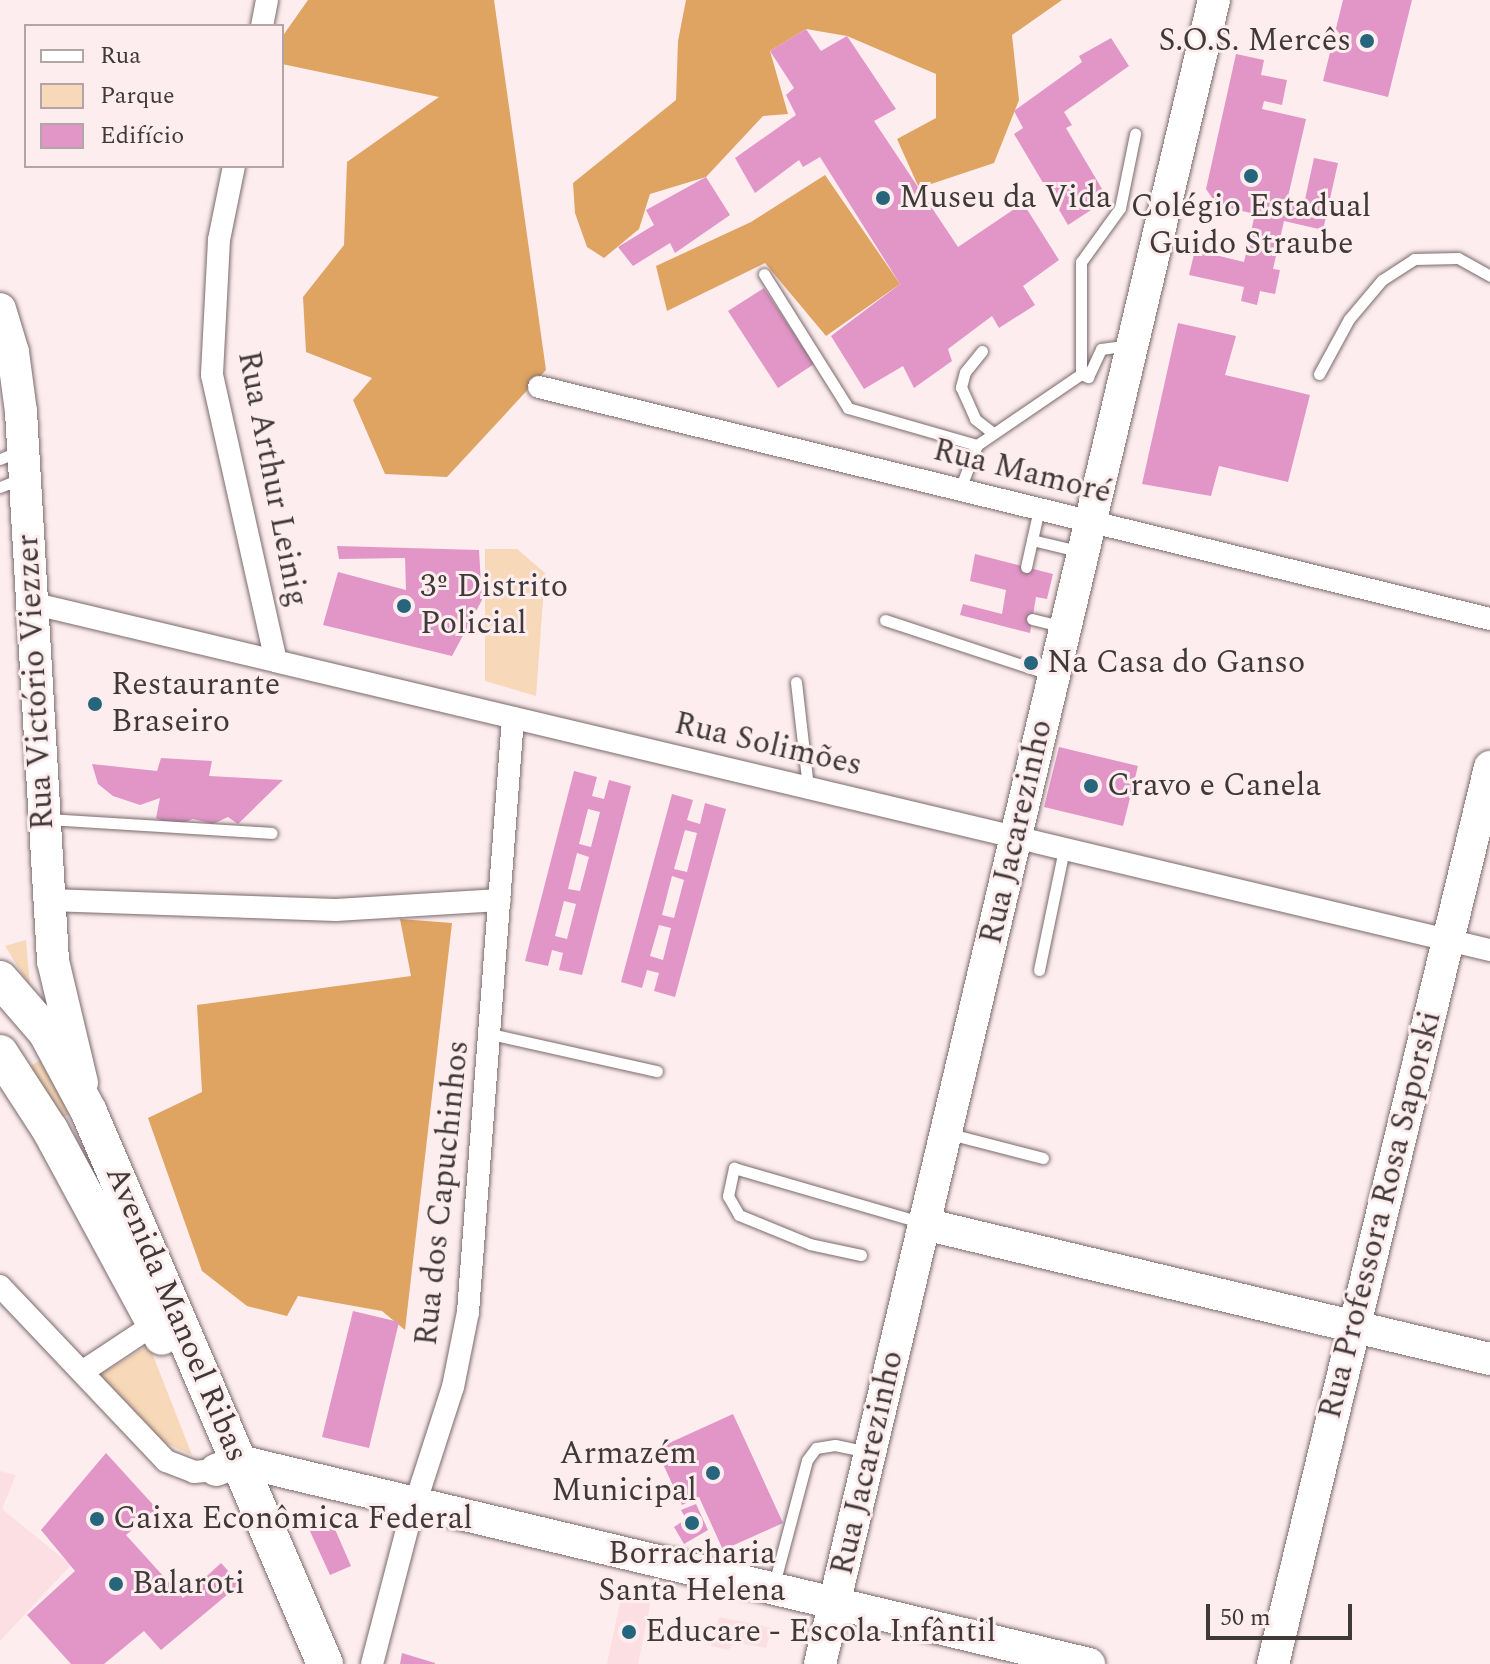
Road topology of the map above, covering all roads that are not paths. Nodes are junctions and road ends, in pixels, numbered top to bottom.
1 (267, 0) edge
2 (1214, 0) edge
3 (262, 24) edge
4 (1135, 134) dead end
5 (234, 168) edge
6 (764, 274) dead end
7 (1490, 276) edge
8 (0, 309) edge
9 (1132, 345) junction
10 (982, 351) dead end
11 (1081, 374) junction
12 (1319, 374) dead end
13 (539, 387) dead end
14 (993, 433) junction
15 (977, 445) junction
16 (12, 468) edge
17 (960, 489) junction
18 (1039, 509) junction
19 (1087, 537) junction
20 (1032, 540) junction
21 (1026, 567) dead end
22 (31, 603) junction
23 (1032, 619) dead end
24 (1490, 619) edge
25 (885, 620) dead end
26 (1066, 627) junction
27 (276, 661) junction
28 (1054, 676) junction
29 (796, 682) dead end
30 (513, 718) junction
31 (1490, 767) edge
32 (808, 788) junction
33 (44, 819) junction
34 (272, 833) dead end
35 (1016, 837) junction
36 (1064, 849) junction
37 (49, 900) junction
38 (500, 900) junction
39 (1448, 940) junction
40 (1490, 950) edge
41 (53, 961) junction
42 (1039, 970) dead end
43 (0, 979) edge
44 (33, 1015) junction
45 (491, 1034) junction
46 (6, 1062) edge
47 (657, 1071) dead end
48 (89, 1112) junction
49 (50, 1130) junction
50 (946, 1132) junction
51 (1043, 1158) dead end
52 (924, 1224) junction
53 (861, 1255) dead end
54 (0, 1286) edge
55 (156, 1323) junction
56 (1354, 1326) junction
57 (1490, 1359) edge
58 (82, 1372) junction
59 (870, 1452) junction
60 (228, 1465) junction
61 (415, 1504) junction
62 (772, 1588) junction
63 (834, 1603) junction
64 (302, 1664) edge
65 (325, 1664) edge
66 (372, 1664) edge
67 (820, 1664) edge
68 (1089, 1664) edge
69 (1273, 1664) edge

1 - 3 street
2 - 9 street, Rua Jacarezinho
4 - 11 lane
5 - 27 street, Rua Arthur Leinig
6 - 15 lane
7 - 12 lane
8 - 16 street, Rua Victório Viezzer
9 - 11 lane
9 - 19 street, Rua Jacarezinho
10 - 14 lane
11 - 14 lane
13 - 17 street, Rua Mamoré
14 - 15 lane
15 - 17 lane
16 - 22 street, Rua Victório Viezzer
17 - 18 street, Rua Mamoré
18 - 19 street, Rua Mamoré
18 - 20 lane
19 - 20 lane
19 - 24 street, Rua Mamoré
19 - 26 street, Rua Jacarezinho
20 - 21 lane
22 - 27 street, Rua Solimões
22 - 33 street, Rua Victório Viezzer
23 - 26 lane
25 - 28 lane
26 - 28 street, Rua Jacarezinho
27 - 30 street, Rua Solimões
28 - 35 street, Rua Jacarezinho
29 - 32 lane
30 - 32 street, Rua Solimões
30 - 38 street, Rua dos Capuchinhos
31 - 39 street, Rua Professora Rosa Saporski
32 - 35 street, Rua Solimões
33 - 34 lane
33 - 37 street, Rua Victório Viezzer
35 - 36 street, Rua Solimões
35 - 50 street, Rua Jacarezinho
36 - 39 street, Rua Solimões
36 - 42 lane
37 - 38 street
37 - 41 street, Rua Victório Viezzer
38 - 45 street, Rua dos Capuchinhos
39 - 40 street, Rua Solimões
39 - 56 street, Rua Professora Rosa Saporski
41 - 44 street, Rua Victório Viezzer
41 - 48 street, Rua Victório Viezzer
43 - 44 main road, Avenida Manoel Ribas
44 - 46 main road
44 - 48 main road, Avenida Manoel Ribas
45 - 47 lane
45 - 61 street, Rua dos Capuchinhos
46 - 49 main road, Avenida Manoel Ribas
48 - 49 main road
48 - 60 main road, Avenida Manoel Ribas
49 - 55 main road, Avenida Manoel Ribas
50 - 51 lane
50 - 52 street, Rua Jacarezinho
52 - 53 lane
52 - 56 street
52 - 59 street, Rua Jacarezinho
54 - 58 street
55 - 58 street
55 - 60 main road, Avenida Manoel Ribas
56 - 57 street
56 - 69 street, Rua Professora Rosa Saporski
58 - 60 street
59 - 62 lane
59 - 63 street, Rua Jacarezinho
60 - 61 street
60 - 64 main road, Avenida Manoel Ribas
60 - 65 main road, Avenida Manoel Ribas
61 - 62 street
61 - 66 street, Rua dos Capuchinhos
62 - 63 street
63 - 67 street, Rua Jacarezinho
63 - 68 street

